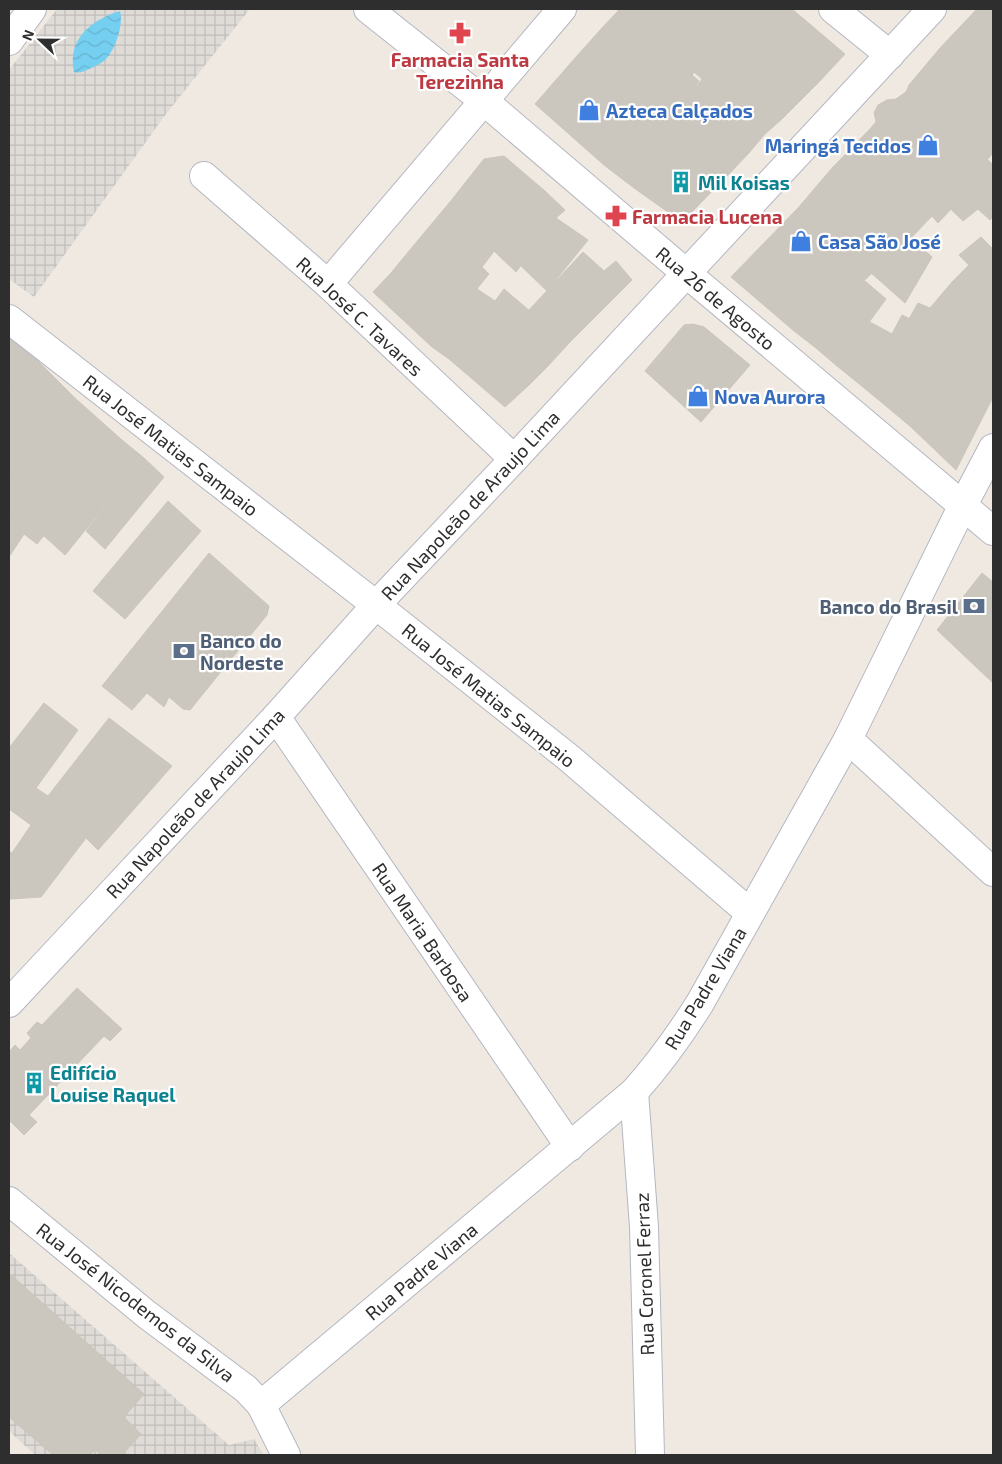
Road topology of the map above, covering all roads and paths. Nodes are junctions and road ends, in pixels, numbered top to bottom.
1 (32, 9) edge
2 (368, 9) edge
3 (562, 9) edge
4 (832, 9) edge
5 (932, 9) edge
6 (9, 40) edge
7 (890, 55) junction
8 (484, 101) junction
9 (204, 176) dead end
10 (686, 273) junction
11 (328, 284) junction
12 (9, 319) edge
13 (993, 448) edge
14 (514, 459) junction
15 (963, 506) junction
16 (993, 531) edge
17 (376, 605) junction
18 (276, 717) junction
19 (848, 739) junction
20 (993, 872) edge
21 (750, 913) junction
22 (12, 993) edge
23 (634, 1092) junction
24 (570, 1147) junction
25 (9, 1201) edge
26 (261, 1405) junction
27 (286, 1455) edge
28 (650, 1455) edge

1 - 6 street
2 - 8 street, Rua 26 de Agosto
3 - 8 street
4 - 7 street
5 - 7 street, Rua Napoleão de Araujo Lima
7 - 10 street, Rua Napoleão de Araujo Lima
8 - 10 street, Rua 26 de Agosto
8 - 11 street
9 - 11 street, Rua José C. Tavares
10 - 14 street, Rua Napoleão de Araujo Lima
10 - 15 street, Rua 26 de Agosto
11 - 14 street, Rua José C. Tavares
12 - 17 street, Rua José Matias Sampaio
13 - 15 street, Rua Padre Viana
14 - 17 street, Rua Napoleão de Araujo Lima
15 - 16 street, Rua 26 de Agosto
15 - 19 street, Rua Padre Viana
17 - 18 street, Rua Napoleão de Araujo Lima
17 - 21 street, Rua José Matias Sampaio
18 - 22 street, Rua Napoleão de Araujo Lima
18 - 24 street, Rua Maria Barbosa
19 - 20 street
19 - 21 street, Rua Padre Viana
21 - 23 street, Rua Padre Viana
23 - 24 street, Rua Padre Viana
23 - 28 street, Rua Coronel Ferraz
24 - 26 street, Rua Padre Viana
25 - 26 street, Rua José Nicodemos da Silva
26 - 27 street, Rua José Nicodemos da Silva

